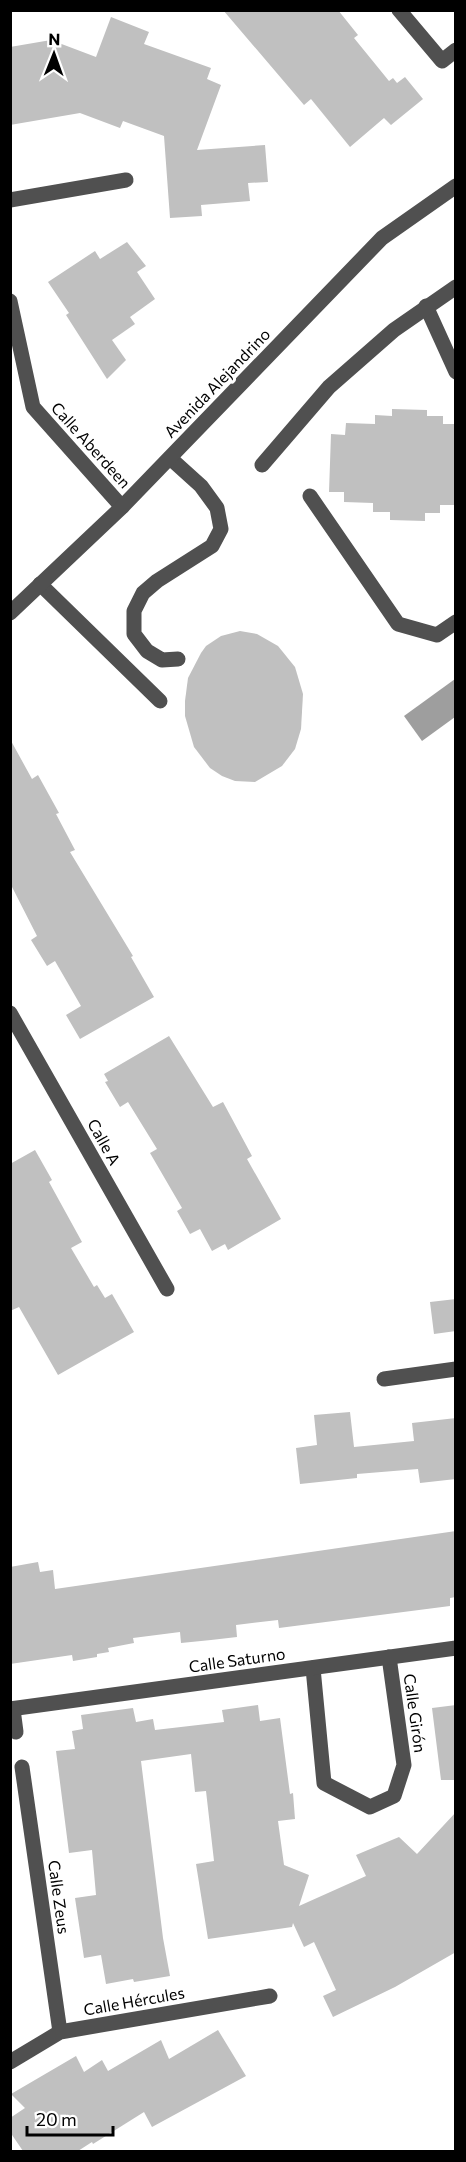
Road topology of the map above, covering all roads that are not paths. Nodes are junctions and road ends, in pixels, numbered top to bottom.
1 (399, 10) edge
2 (456, 50) edge
3 (126, 180) dead end
4 (456, 186) edge
5 (10, 200) edge
6 (456, 287) edge
7 (10, 301) edge
8 (426, 306) junction
9 (456, 372) edge
10 (170, 458) junction
11 (262, 465) dead end
12 (310, 496) dead end
13 (122, 507) junction
14 (40, 584) junction
15 (10, 613) edge
16 (456, 622) edge
17 (178, 659) dead end
18 (160, 700) dead end
19 (10, 1013) edge
20 (167, 1289) dead end
21 (456, 1369) edge
22 (384, 1379) dead end
23 (456, 1648) edge
24 (389, 1657) junction
25 (313, 1668) junction
26 (16, 1708) edge
27 (16, 1732) dead end
28 (22, 1767) dead end
29 (270, 1996) dead end
30 (60, 2032) junction
31 (10, 2062) edge

1 - 2 street
3 - 5 street
4 - 10 street, Avenida Alejandrino
6 - 8 street
7 - 13 street, Calle Aberdeen
8 - 9 street
8 - 11 street
10 - 13 street, Avenida Alejandrino
10 - 17 street
12 - 16 street
13 - 14 street, Avenida Alejandrino
14 - 15 street, Avenida Alejandrino
14 - 18 street
19 - 20 street, Calle A
21 - 22 street
23 - 24 street, Calle Saturno
24 - 25 street, Calle Saturno
24 - 25 street, Calle Girón
25 - 26 street, Calle Saturno
26 - 27 street
28 - 30 street, Calle Zeus
29 - 30 street, Calle Hércules
30 - 31 street, Calle Hércules

